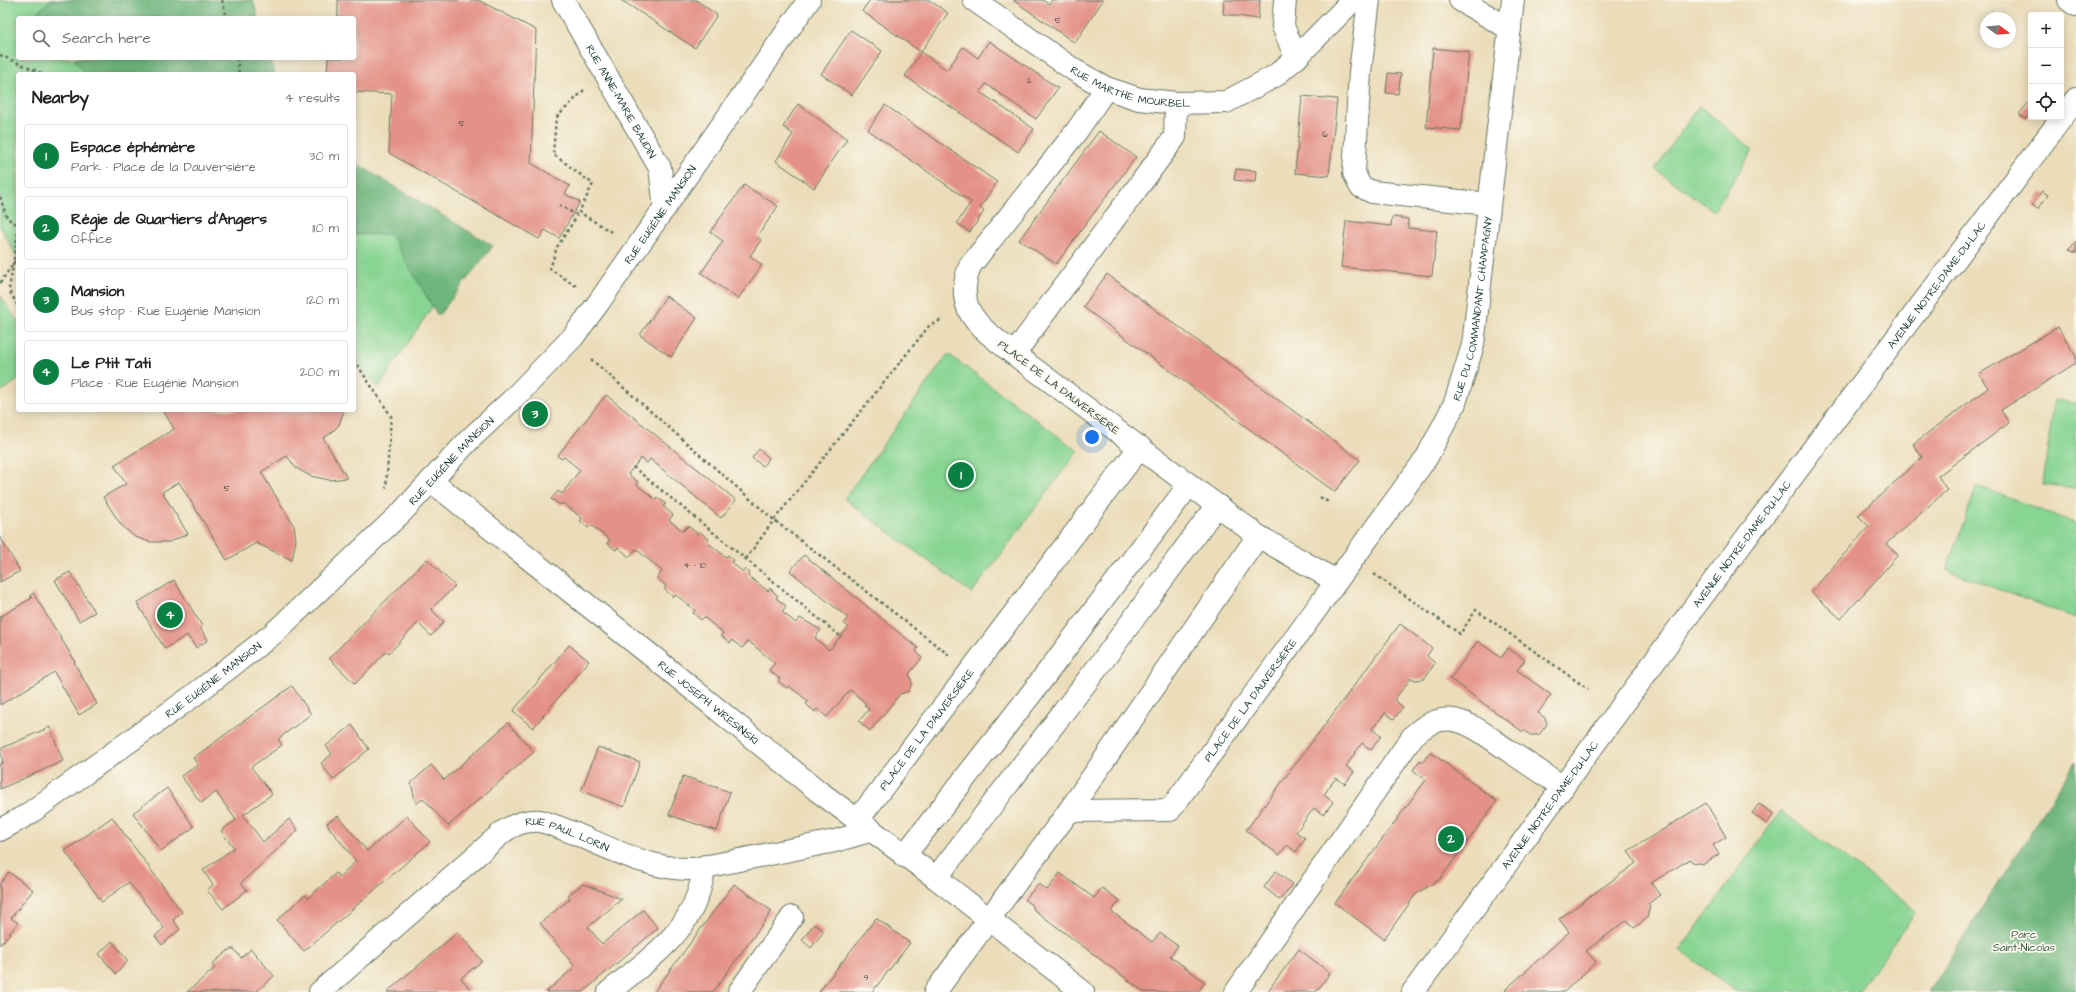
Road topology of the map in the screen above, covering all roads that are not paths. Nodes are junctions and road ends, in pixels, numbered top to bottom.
1 (562, 0) edge
2 (809, 0) edge
3 (974, 0) edge
4 (1285, 0) edge
5 (1353, 0) edge
6 (1369, 0) edge
7 (1460, 0) edge
8 (1513, 0) edge
9 (2069, 0) edge
10 (2076, 5) edge
11 (1510, 29) junction
12 (1296, 58) junction
13 (1106, 88) junction
14 (2076, 98) edge
15 (1176, 103) junction
16 (1489, 204) junction
17 (665, 208) junction
18 (1014, 354) junction
19 (1140, 447) junction
20 (431, 481) junction
21 (1190, 485) junction
22 (1217, 505) junction
23 (1258, 536) junction
24 (1336, 581) junction
25 (1563, 787) junction
26 (1069, 811) junction
27 (863, 826) junction
28 (0, 830) edge
29 (904, 856) junction
30 (705, 866) junction
31 (936, 878) junction
32 (792, 917) dead end
33 (989, 920) junction
34 (320, 992) edge
35 (609, 992) edge
36 (739, 992) edge
37 (934, 992) edge
38 (1083, 992) edge
39 (1236, 992) edge
40 (1413, 992) edge

1 - 17 street, RUE ANNE-MARIE BAUDIN
2 - 17 street, RUE EUGÉNIE MANSION
3 - 13 street, RUE MARTHE MOURBEL
4 - 12 street
5 - 12 street, RUE MARTHE MOURBEL
6 - 16 street
7 - 11 street
8 - 11 street, RUE DU COMMANDANT CHAMPAGNY
9 - 10 street
11 - 16 street, RUE DU COMMANDANT CHAMPAGNY
12 - 15 street, RUE MARTHE MOURBEL
13 - 15 street, RUE MARTHE MOURBEL
13 - 18 street, PLACE DE LA DAUVERSIÈRE
14 - 25 street, AVENUE NOTRE-DAME-DU-LAC
15 - 18 street
16 - 24 street, RUE DU COMMANDANT CHAMPAGNY
17 - 20 street, RUE EUGÉNIE MANSION
18 - 19 street, PLACE DE LA DAUVERSIÈRE
19 - 21 street, PLACE DE LA DAUVERSIÈRE
19 - 27 street, PLACE DE LA DAUVERSIÈRE
20 - 27 street, RUE JOSEPH WRESINSKI
20 - 28 street, RUE EUGÉNIE MANSION
21 - 22 street, PLACE DE LA DAUVERSIÈRE
21 - 29 street
22 - 23 street, PLACE DE LA DAUVERSIÈRE
22 - 31 street
23 - 24 street, PLACE DE LA DAUVERSIÈRE
23 - 26 street
24 - 26 street, PLACE DE LA DAUVERSIÈRE
25 - 39 street
25 - 40 street, AVENUE NOTRE-DAME-DU-LAC
26 - 33 street
27 - 29 street, RUE JOSEPH WRESINSKI
27 - 30 street, RUE PAUL LORIN
29 - 31 street, RUE JOSEPH WRESINSKI
30 - 34 street, RUE PAUL LORIN
30 - 35 street
31 - 33 street, RUE JOSEPH WRESINSKI
32 - 36 street
33 - 37 street
33 - 38 street, RUE JOSEPH WRESINSKI

